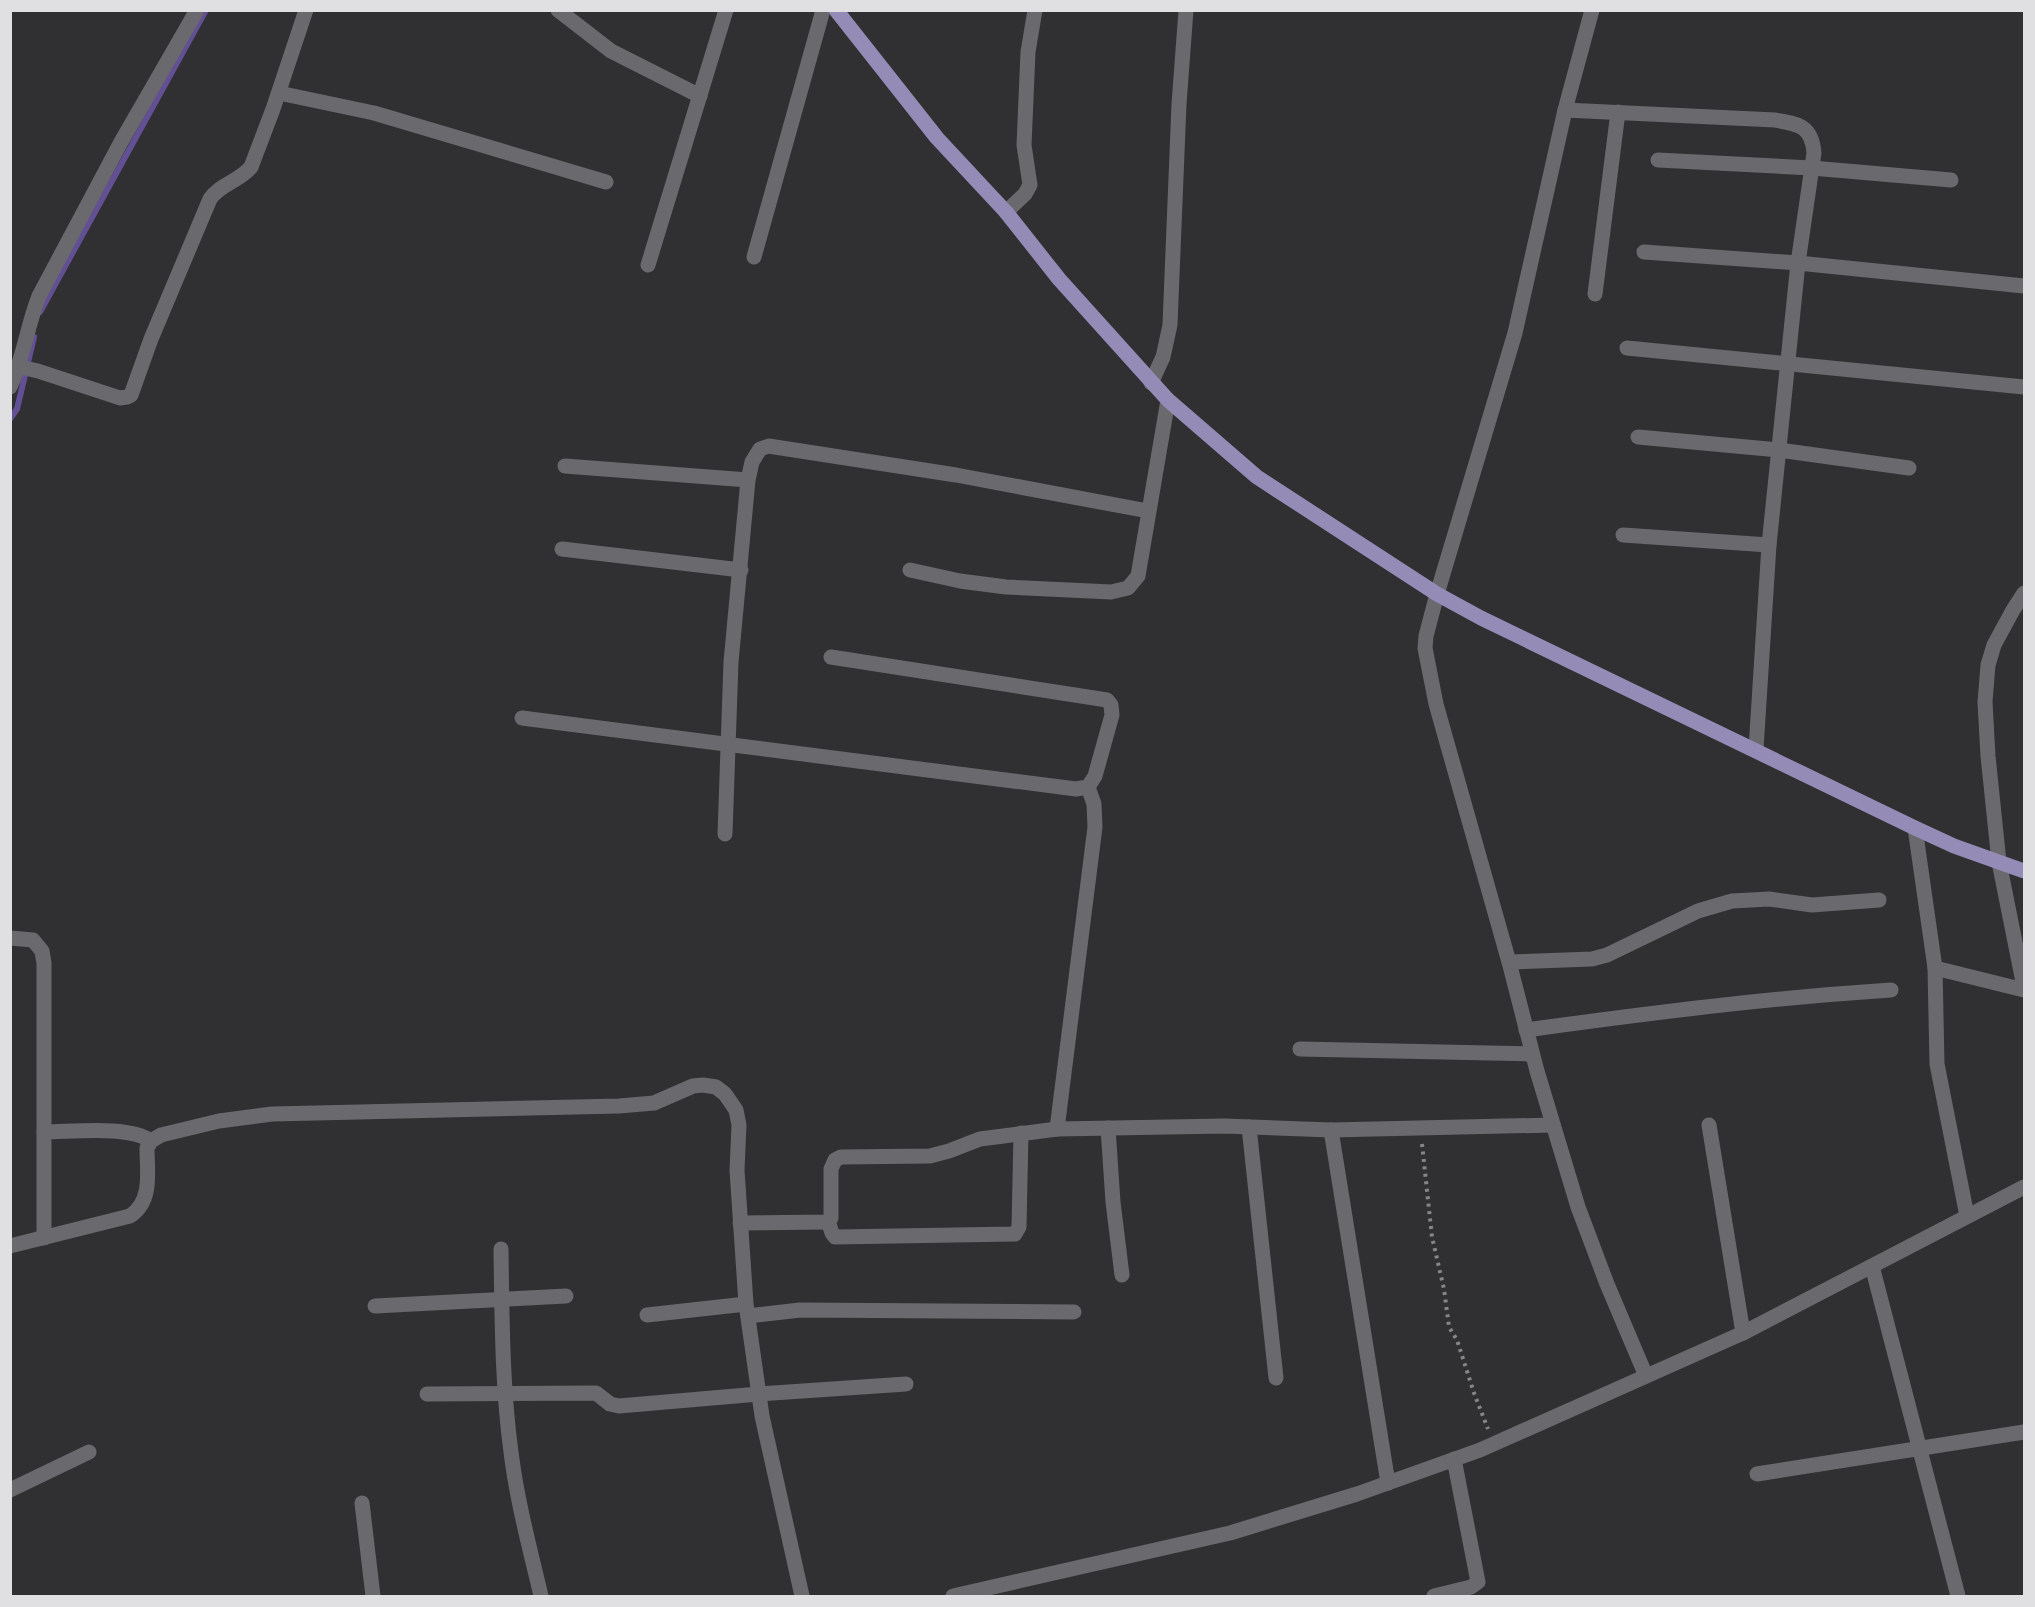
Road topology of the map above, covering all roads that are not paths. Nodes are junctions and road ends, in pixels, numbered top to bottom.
1 (197, 10) edge
2 (306, 10) edge
3 (558, 10) edge
4 (726, 10) edge
5 (823, 10) edge
6 (836, 10) edge
7 (1035, 10) edge
8 (1186, 10) edge
9 (1592, 10) edge
10 (279, 93) junction
11 (700, 96) junction
12 (1565, 110) junction
13 (1618, 112) junction
14 (1658, 160) dead end
15 (1812, 168) junction
16 (1951, 180) dead end
17 (606, 182) dead end
18 (1006, 212) junction
19 (1644, 252) dead end
20 (754, 257) dead end
21 (1798, 263) junction
22 (648, 265) dead end
23 (2025, 286) edge
24 (1595, 294) dead end
25 (1627, 348) dead end
26 (1788, 362) junction
27 (28, 369) junction
28 (1151, 383) junction
29 (10, 387) edge
30 (2025, 387) edge
31 (1168, 400) junction
32 (1638, 437) dead end
33 (1779, 450) junction
34 (566, 466) dead end
35 (1909, 468) dead end
36 (748, 480) junction
37 (1148, 511) junction
38 (1623, 535) dead end
39 (1769, 545) junction
40 (562, 549) dead end
41 (741, 570) junction
42 (910, 570) dead end
43 (2025, 593) edge
44 (1437, 594) junction
45 (831, 657) dead end
46 (522, 718) dead end
47 (728, 743) junction
48 (1756, 750) junction
49 (1088, 787) junction
50 (1915, 828) junction
51 (725, 834) dead end
52 (1999, 862) junction
53 (2025, 871) edge
54 (1879, 900) dead end
55 (10, 938) edge
56 (1509, 963) junction
57 (1935, 968) junction
58 (2025, 988) edge
59 (1891, 990) dead end
60 (1526, 1030) junction
61 (1300, 1049) dead end
62 (1532, 1054) junction
63 (1553, 1125) junction
64 (1709, 1125) dead end
65 (1249, 1127) junction
66 (1108, 1128) junction
67 (1057, 1129) junction
68 (1331, 1130) junction
69 (44, 1132) junction
70 (1021, 1133) junction
71 (151, 1141) junction
72 (2025, 1187) edge
73 (1967, 1216) junction
74 (828, 1221) junction
75 (740, 1223) junction
76 (44, 1238) junction
77 (10, 1246) edge
78 (501, 1250) dead end
79 (1872, 1266) junction
80 (1122, 1275) dead end
81 (566, 1296) dead end
82 (502, 1301) junction
83 (375, 1306) dead end
84 (747, 1310) junction
85 (1074, 1312) dead end
86 (647, 1315) dead end
87 (1743, 1333) junction
88 (1646, 1376) junction
89 (1276, 1378) dead end
90 (906, 1384) dead end
91 (428, 1394) dead end
92 (506, 1394) junction
93 (759, 1394) junction
94 (2025, 1432) edge
95 (1919, 1449) junction
96 (89, 1452) dead end
97 (1454, 1459) junction
98 (1757, 1474) dead end
99 (1388, 1483) junction
100 (10, 1490) edge
101 (362, 1503) dead end
102 (373, 1596) edge
103 (541, 1596) edge
104 (802, 1596) edge
105 (953, 1596) edge
106 (1434, 1596) edge
107 (1958, 1596) edge

1 - 27 street
2 - 10 street
3 - 11 street
4 - 11 street
5 - 20 street
6 - 18 main road
7 - 18 street
8 - 28 street
9 - 12 street
10 - 17 street
10 - 27 street
11 - 22 street
12 - 13 street
12 - 44 street
13 - 15 street
13 - 24 street
14 - 15 street
15 - 16 street
15 - 21 street
18 - 28 main road
19 - 21 street
21 - 23 street
21 - 26 street
25 - 26 street
26 - 30 street
26 - 33 street
27 - 29 street
28 - 31 main road
31 - 37 street
31 - 44 main road
32 - 33 street
33 - 35 street
33 - 39 street
34 - 36 street
36 - 37 street
36 - 41 street
37 - 42 street
38 - 39 street
39 - 48 street
40 - 41 street
41 - 47 street
43 - 52 street
44 - 48 main road
44 - 56 street
45 - 49 street
46 - 47 street
47 - 49 street
47 - 51 street
48 - 50 main road
49 - 67 street
50 - 52 main road
50 - 57 street
52 - 53 main road
52 - 58 street
54 - 56 street
55 - 69 street
56 - 60 street
57 - 58 street
57 - 73 street
59 - 60 street
60 - 62 street
61 - 62 street
62 - 63 street
63 - 68 street
63 - 88 street
64 - 87 street
65 - 66 street
65 - 68 street
65 - 89 street
66 - 67 street
66 - 80 street
67 - 70 street
68 - 99 street
69 - 71 street
69 - 76 street
70 - 74 street
70 - 74 street
71 - 75 street
71 - 76 street
72 - 73 street
73 - 79 street
74 - 75 street
75 - 84 street
76 - 77 street
78 - 82 street
79 - 87 street
79 - 95 street
81 - 82 street
82 - 83 street
82 - 92 street
84 - 85 street
84 - 86 street
84 - 93 street
87 - 88 street
88 - 97 street
90 - 93 street
91 - 92 street
92 - 93 street
92 - 103 street
93 - 104 street
94 - 95 street
95 - 98 street
95 - 107 street
96 - 100 street
97 - 99 street
97 - 106 street
99 - 105 street
101 - 102 street

